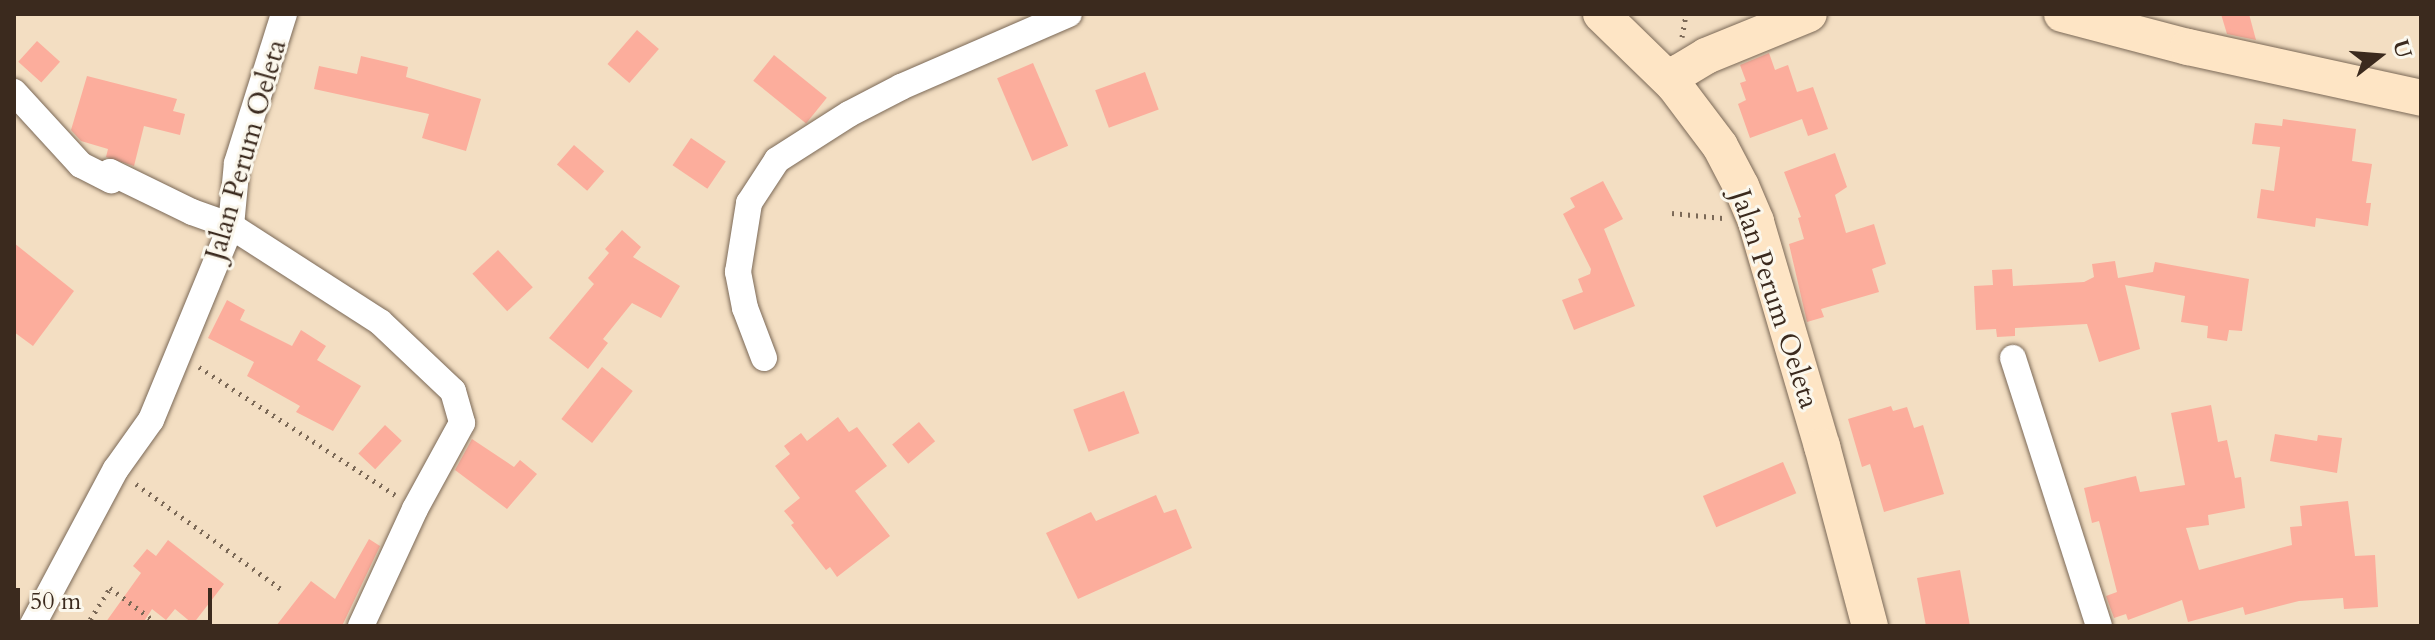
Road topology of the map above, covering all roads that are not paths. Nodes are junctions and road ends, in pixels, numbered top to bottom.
1 (284, 14) edge
2 (1069, 14) edge
3 (1601, 14) edge
4 (1809, 14) edge
5 (2062, 14) edge
6 (1674, 85) junction
7 (14, 92) edge
8 (2421, 98) edge
9 (231, 226) junction
10 (764, 358) dead end
11 (2013, 358) dead end
12 (32, 626) edge
13 (361, 626) edge
14 (1870, 626) edge
15 (2099, 626) edge

1 - 9 street, Jalan Perum Oeleta
2 - 10 street
3 - 6 street, Jalan Perum Oeleta
4 - 6 street
5 - 8 street
6 - 14 street, Jalan Perum Oeleta
7 - 9 street
9 - 12 street, Jalan Perum Oeleta
9 - 13 street
11 - 15 street

